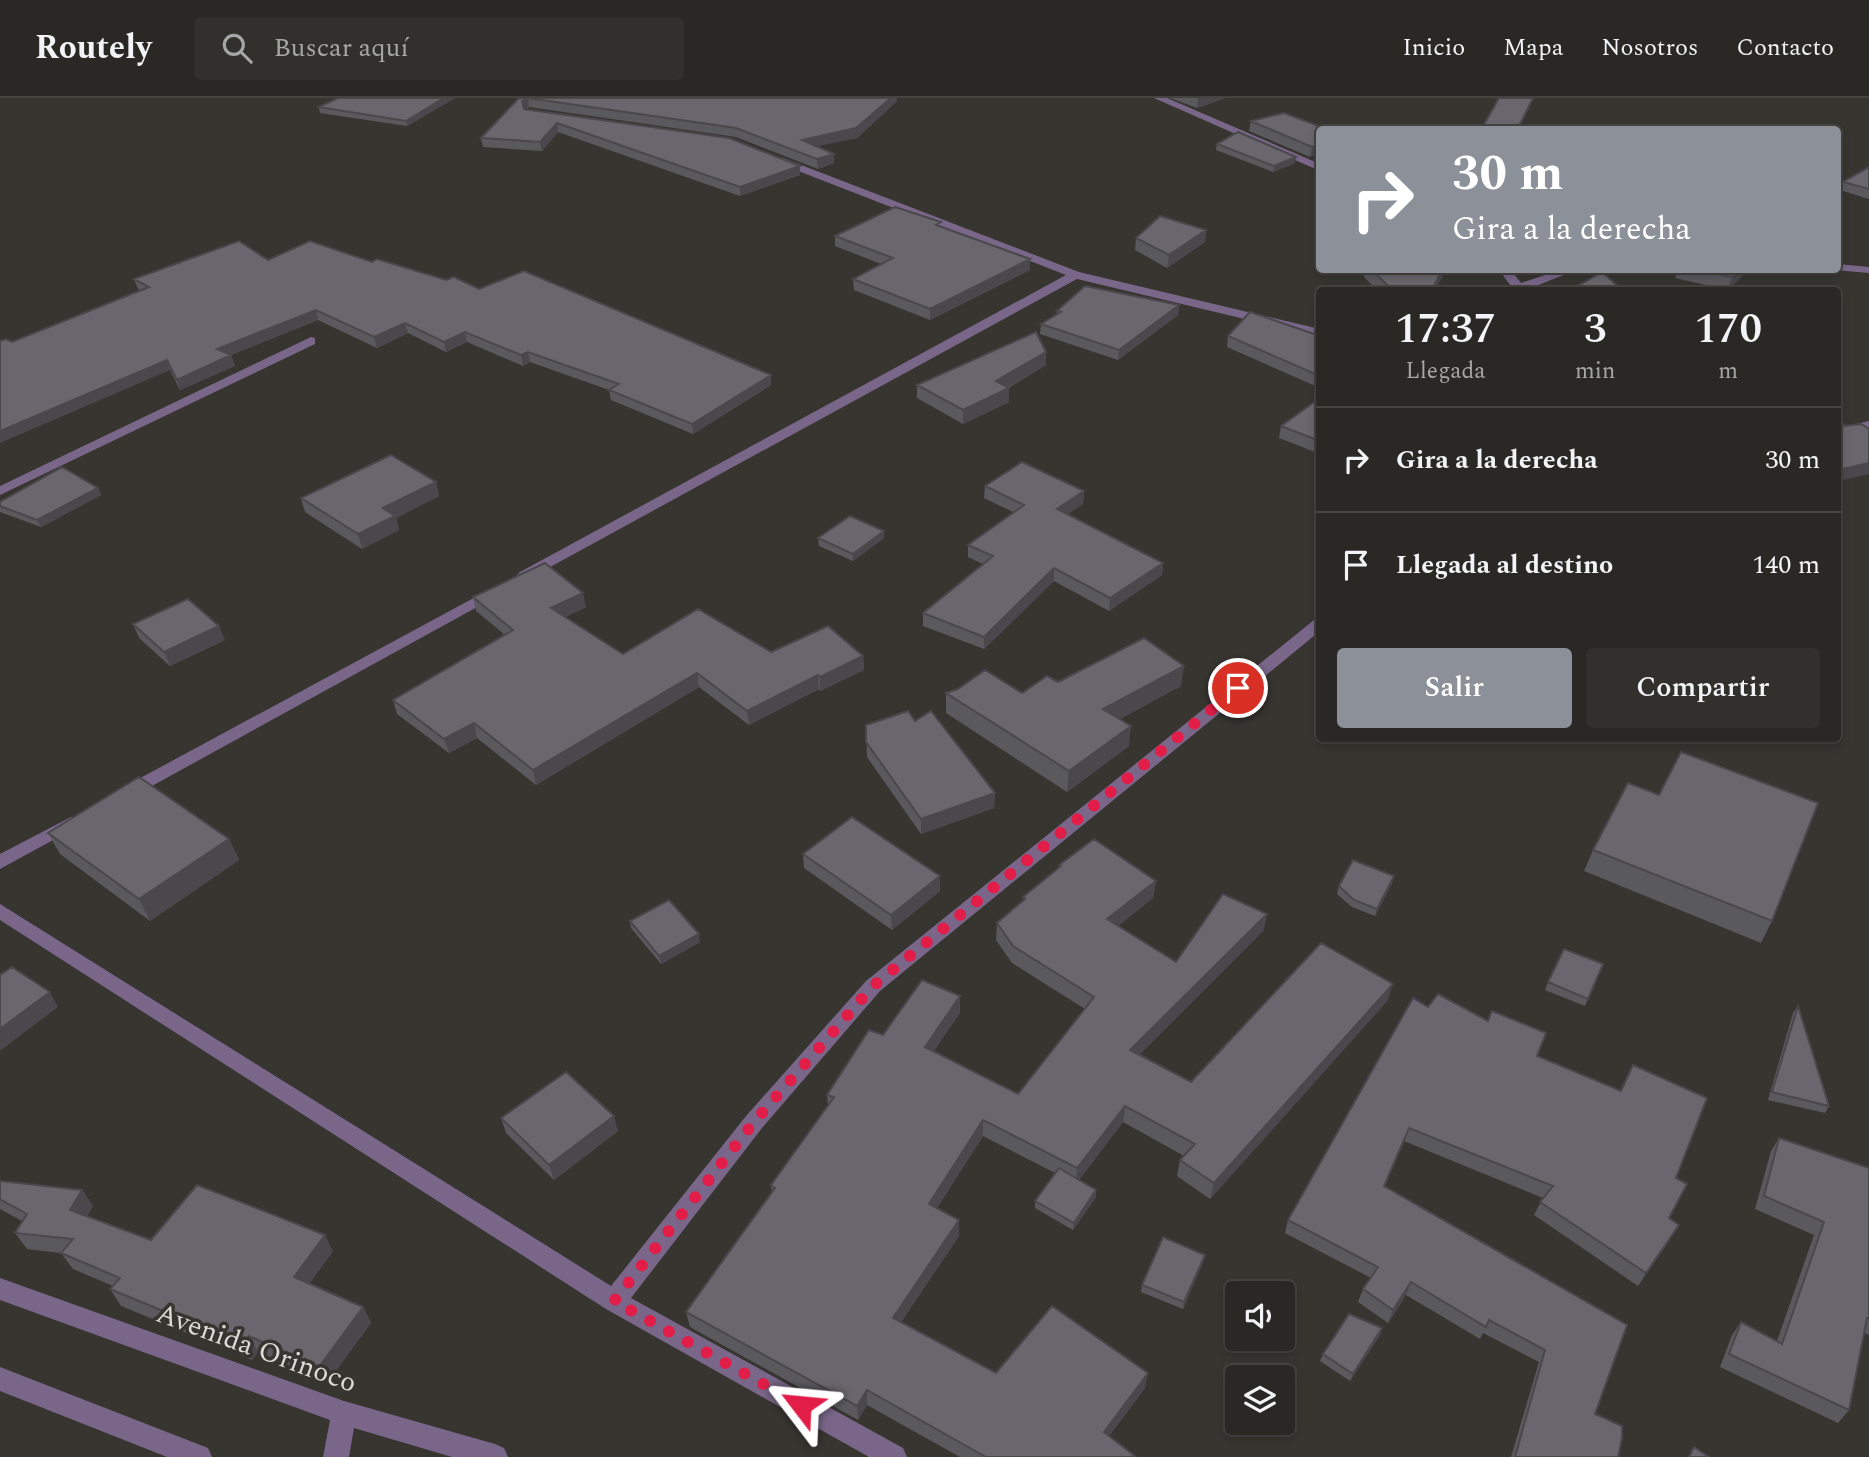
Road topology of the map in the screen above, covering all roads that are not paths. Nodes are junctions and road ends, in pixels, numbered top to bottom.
1 (1159, 98) edge
2 (770, 157) edge
3 (1316, 165) edge
4 (1841, 267) edge
5 (1869, 270) edge
6 (1507, 273) edge
7 (1562, 273) edge
8 (1075, 275) junction
9 (1518, 287) edge
10 (1525, 287) edge
11 (1316, 332) edge
12 (311, 341) dead end
13 (1869, 425) edge
14 (1841, 431) edge
15 (0, 491) edge
16 (1316, 626) edge
17 (110, 802) edge
18 (86, 815) edge
19 (0, 862) edge
20 (0, 911) edge
21 (0, 1289) edge
22 (614, 1301) junction
23 (0, 1379) edge
24 (344, 1413) junction
25 (199, 1457) edge
26 (336, 1457) edge
27 (495, 1457) edge
28 (894, 1457) edge

1 - 3 street
2 - 8 street
4 - 5 street
6 - 9 street
7 - 10 street
8 - 11 street
8 - 17 street
12 - 15 street
13 - 14 street
16 - 22 street
18 - 19 street
20 - 22 street
21 - 24 street, Avenida Orinoco
22 - 28 street
23 - 25 street
24 - 26 street
24 - 27 street, Avenida Orinoco

